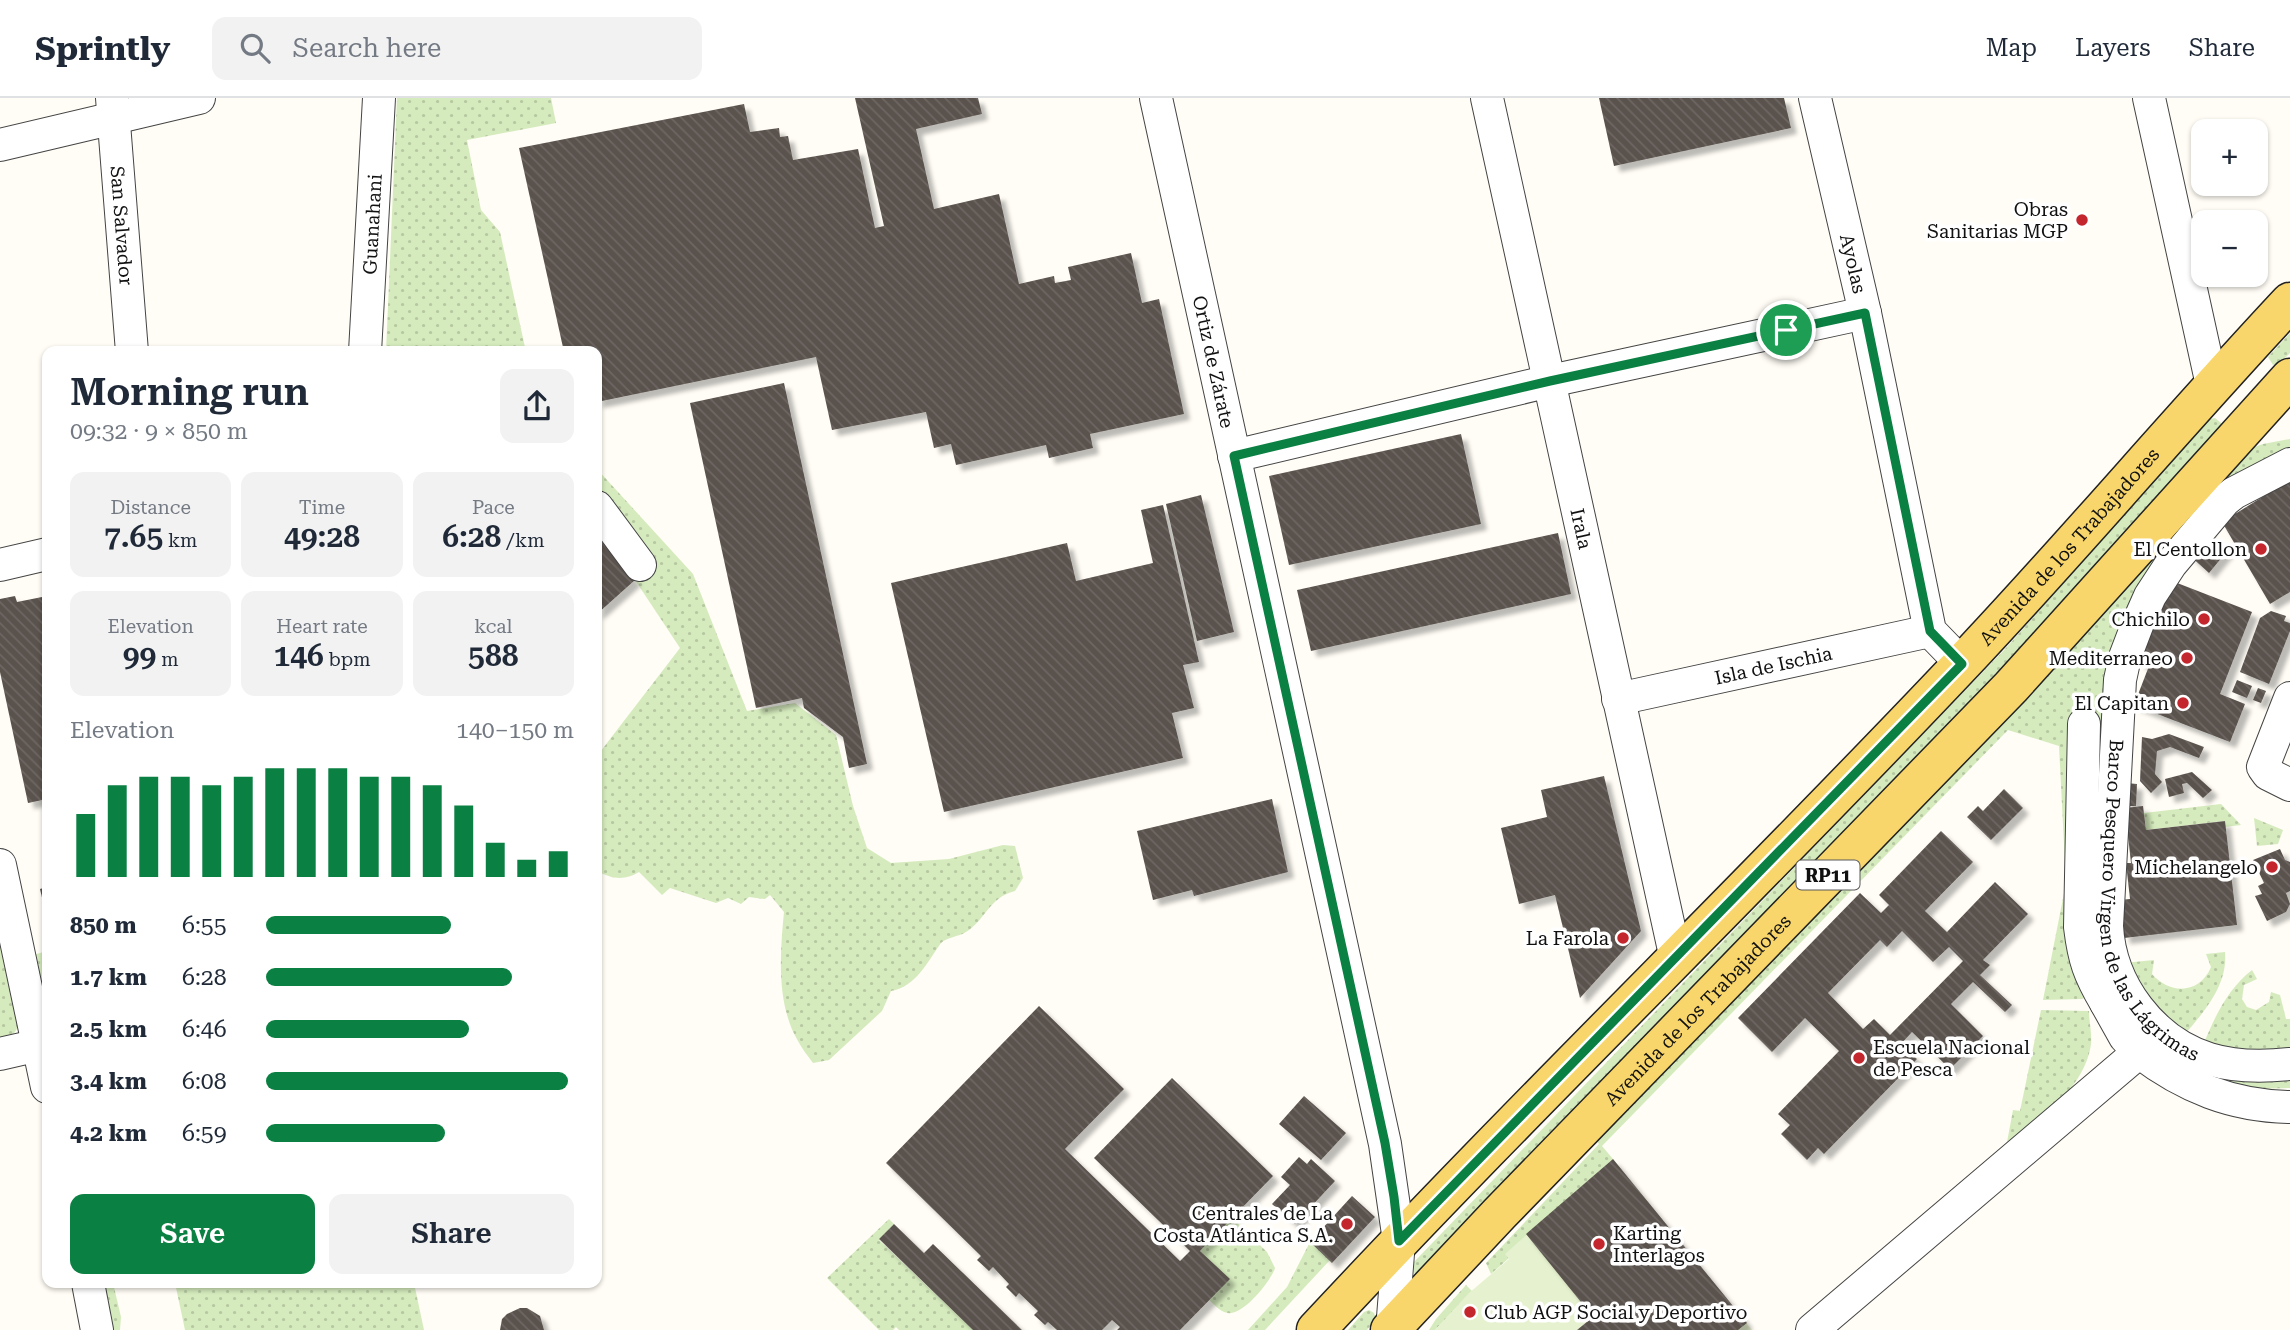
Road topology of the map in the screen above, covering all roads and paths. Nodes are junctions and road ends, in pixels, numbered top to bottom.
1 (199, 98) edge
2 (379, 98) edge
3 (1156, 98) edge
4 (1487, 98) edge
5 (1815, 98) edge
6 (2148, 98) edge
7 (113, 108) edge
8 (0, 145) edge
9 (2290, 302) edge
10 (1865, 313) junction
11 (132, 346) edge
12 (365, 346) edge
13 (2290, 378) edge
14 (1550, 381) junction
15 (2212, 385) junction
16 (2273, 415) edge
17 (1234, 456) junction
18 (2290, 464) edge
19 (602, 514) edge
20 (42, 555) edge
21 (0, 565) edge
22 (640, 565) dead end
23 (1930, 631) junction
24 (1962, 664) junction
25 (2290, 698) edge
26 (1618, 699) junction
27 (2084, 724) dead end
28 (2290, 785) edge
29 (0, 865) edge
30 (1676, 959) junction
31 (2118, 1000) junction
32 (38, 1045) junction
33 (2139, 1052) junction
34 (0, 1054) edge
35 (2290, 1063) edge
36 (42, 1064) edge
37 (2290, 1107) edge
38 (1399, 1241) junction
39 (89, 1288) edge
40 (1391, 1329) edge
41 (97, 1330) edge
42 (1316, 1330) edge
43 (1812, 1330) edge

1 - 7 street
2 - 12 street, Guanahani
3 - 17 street, Ortiz de Zárate
4 - 14 street, Irala
5 - 10 street, Ayolas
6 - 15 street
7 - 8 street
7 - 11 street, San Salvador
9 - 15 main road, Avenida de los Trabajadores / RP11
10 - 14 street
10 - 23 street, Ayolas
13 - 16 main road, Avenida de los Trabajadores / RP11
14 - 17 street
14 - 26 street, Irala
15 - 16 main road
15 - 24 main road, Avenida de los Trabajadores / RP11
16 - 40 main road, Avenida de los Trabajadores / RP11
17 - 38 street, Ortiz de Zárate
18 - 31 street, Barco Pesquero Virgen de las Lágrimas
19 - 22 street
20 - 21 street
23 - 24 street
23 - 26 street, Isla de Ischia
24 - 30 main road, Avenida de los Trabajadores / RP11
25 - 28 street
26 - 30 street, Irala
27 - 31 street
29 - 32 street
30 - 38 main road, Avenida de los Trabajadores / RP11
31 - 33 street
31 - 35 street, Barco Pesquero Virgen de las Lágrimas
32 - 34 street
32 - 36 street
33 - 37 street
33 - 43 street
38 - 40 street, Ortiz de Zárate
38 - 42 main road, Avenida de los Trabajadores / RP11
39 - 41 street

